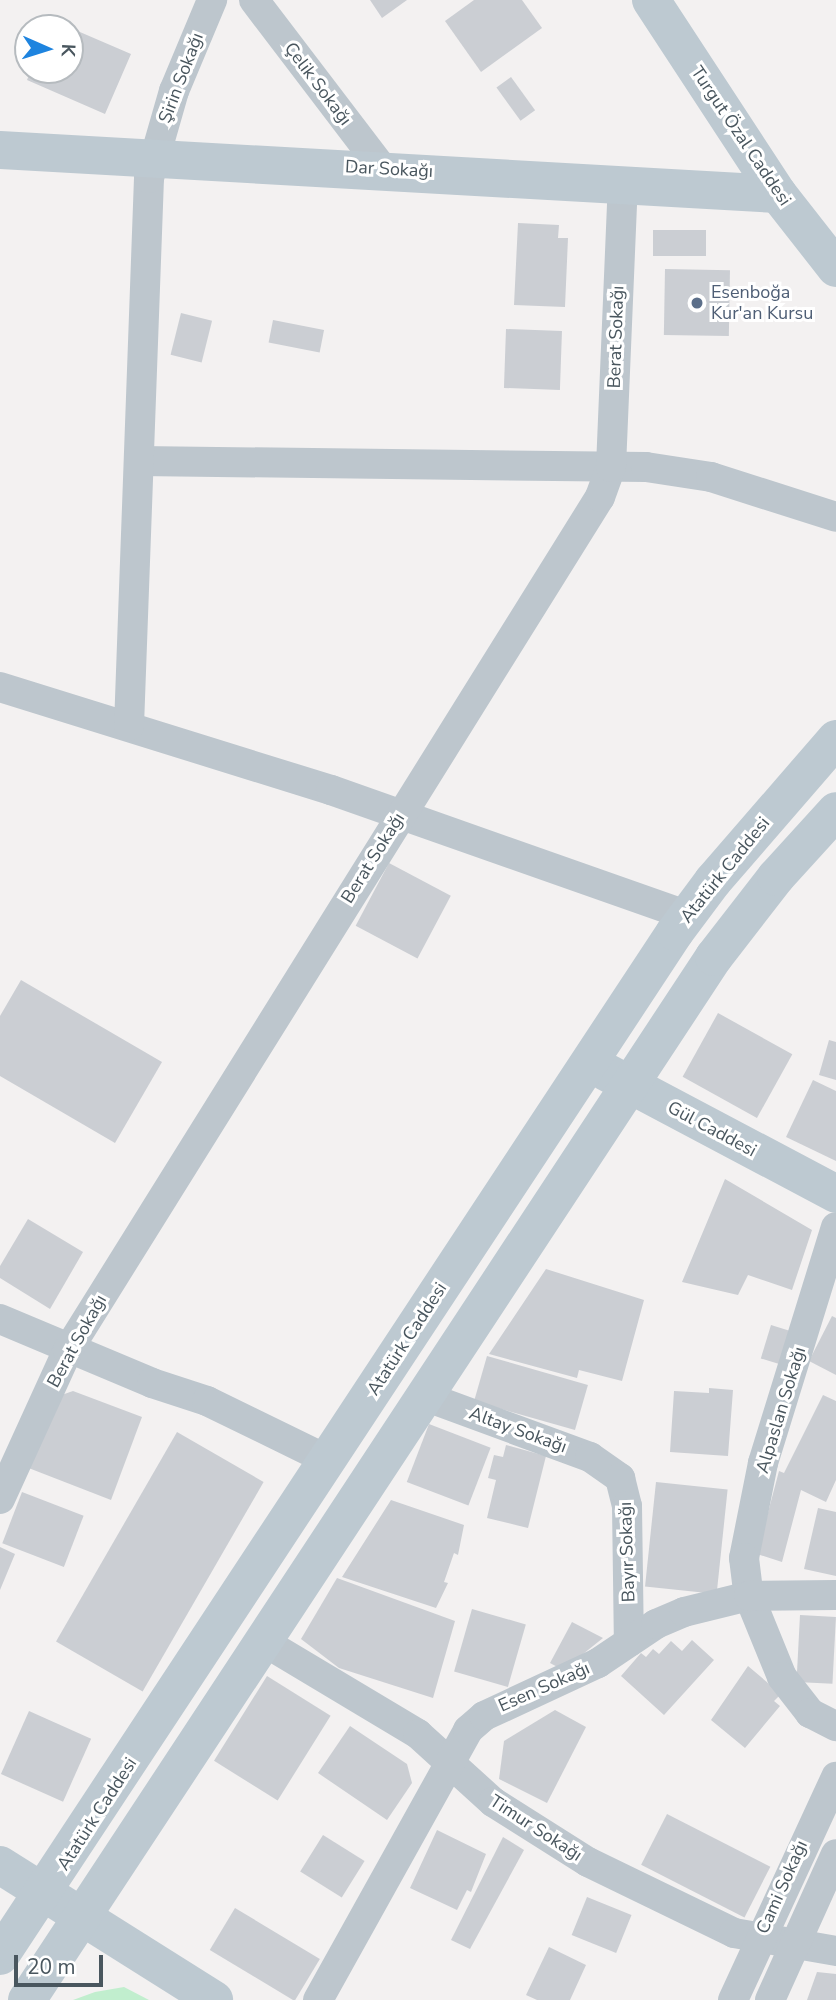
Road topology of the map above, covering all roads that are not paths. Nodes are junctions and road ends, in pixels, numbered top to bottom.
1 (212, 0) edge
2 (254, 0) edge
3 (651, 0) edge
4 (0, 150) edge
5 (153, 157) junction
6 (382, 169) junction
7 (623, 183) junction
8 (778, 194) junction
9 (836, 268) edge
10 (139, 461) junction
11 (611, 467) junction
12 (836, 517) edge
13 (0, 687) edge
14 (129, 726) junction
15 (836, 739) edge
16 (836, 811) edge
17 (398, 816) junction
18 (686, 915) junction
19 (590, 1062) junction
20 (629, 1086) junction
21 (836, 1194) edge
22 (836, 1227) edge
23 (0, 1319) edge
24 (68, 1350) junction
25 (424, 1396) junction
26 (328, 1460) junction
27 (611, 1467) joint
28 (0, 1499) edge
29 (836, 1595) edge
30 (749, 1596) junction
31 (629, 1642) junction
32 (266, 1643) junction
33 (836, 1726) edge
34 (451, 1761) junction
35 (836, 1777) edge
36 (836, 1854) edge
37 (0, 1865) edge
38 (45, 1894) junction
39 (0, 1912) edge
40 (84, 1920) junction
41 (0, 1922) edge
42 (759, 1939) junction
43 (794, 1944) junction
44 (836, 1951) edge
45 (0, 1956) edge
46 (27, 2000) edge
47 (214, 2000) edge
48 (318, 2000) edge
49 (733, 2000) edge
50 (770, 2000) edge

1 - 5 street, Şirin Sokağı
2 - 6 street, Çelik Sokağı
3 - 8 street, Turgut Özal Caddesi
4 - 5 street, Dar Sokağı
5 - 6 street, Dar Sokağı
5 - 10 street, Şirin Sokağı
6 - 7 street, Dar Sokağı
7 - 8 street, Dar Sokağı
7 - 11 street, Berat Sokağı
8 - 9 street, Turgut Özal Caddesi
10 - 11 street
10 - 14 street, Şirin Sokağı
11 - 12 street
11 - 17 street, Berat Sokağı
13 - 14 street
14 - 17 street
15 - 18 street, Atatürk Caddesi
16 - 20 street
17 - 18 street
17 - 24 street, Berat Sokağı
18 - 19 street, Atatürk Caddesi
19 - 20 street, Gül Caddesi
19 - 26 street, Atatürk Caddesi
20 - 21 street, Gül Caddesi
20 - 25 street
22 - 30 street, Alpaslan Sokağı
23 - 24 street
24 - 26 street
24 - 28 street, Berat Sokağı
25 - 27 street, Altay Sokağı
25 - 32 street
26 - 38 street, Atatürk Caddesi
27 - 31 street, Bayır Sokağı
29 - 30 street, Esen Sokağı
30 - 31 street, Esen Sokağı
30 - 33 street, Alpaslan Sokağı
31 - 34 street, Esen Sokağı
32 - 34 street, Timur Sokağı
32 - 40 street
34 - 42 street, Timur Sokağı
34 - 48 street, Esen Sokağı
35 - 42 street, Cami Sokağı
36 - 43 street, Cami Sokağı
37 - 38 street
38 - 40 street
38 - 45 street, Atatürk Caddesi
39 - 41 street
40 - 46 street
40 - 47 street
42 - 43 street, Timur Sokağı
42 - 49 street, Cami Sokağı
43 - 44 street, Timur Sokağı
43 - 50 street, Cami Sokağı

